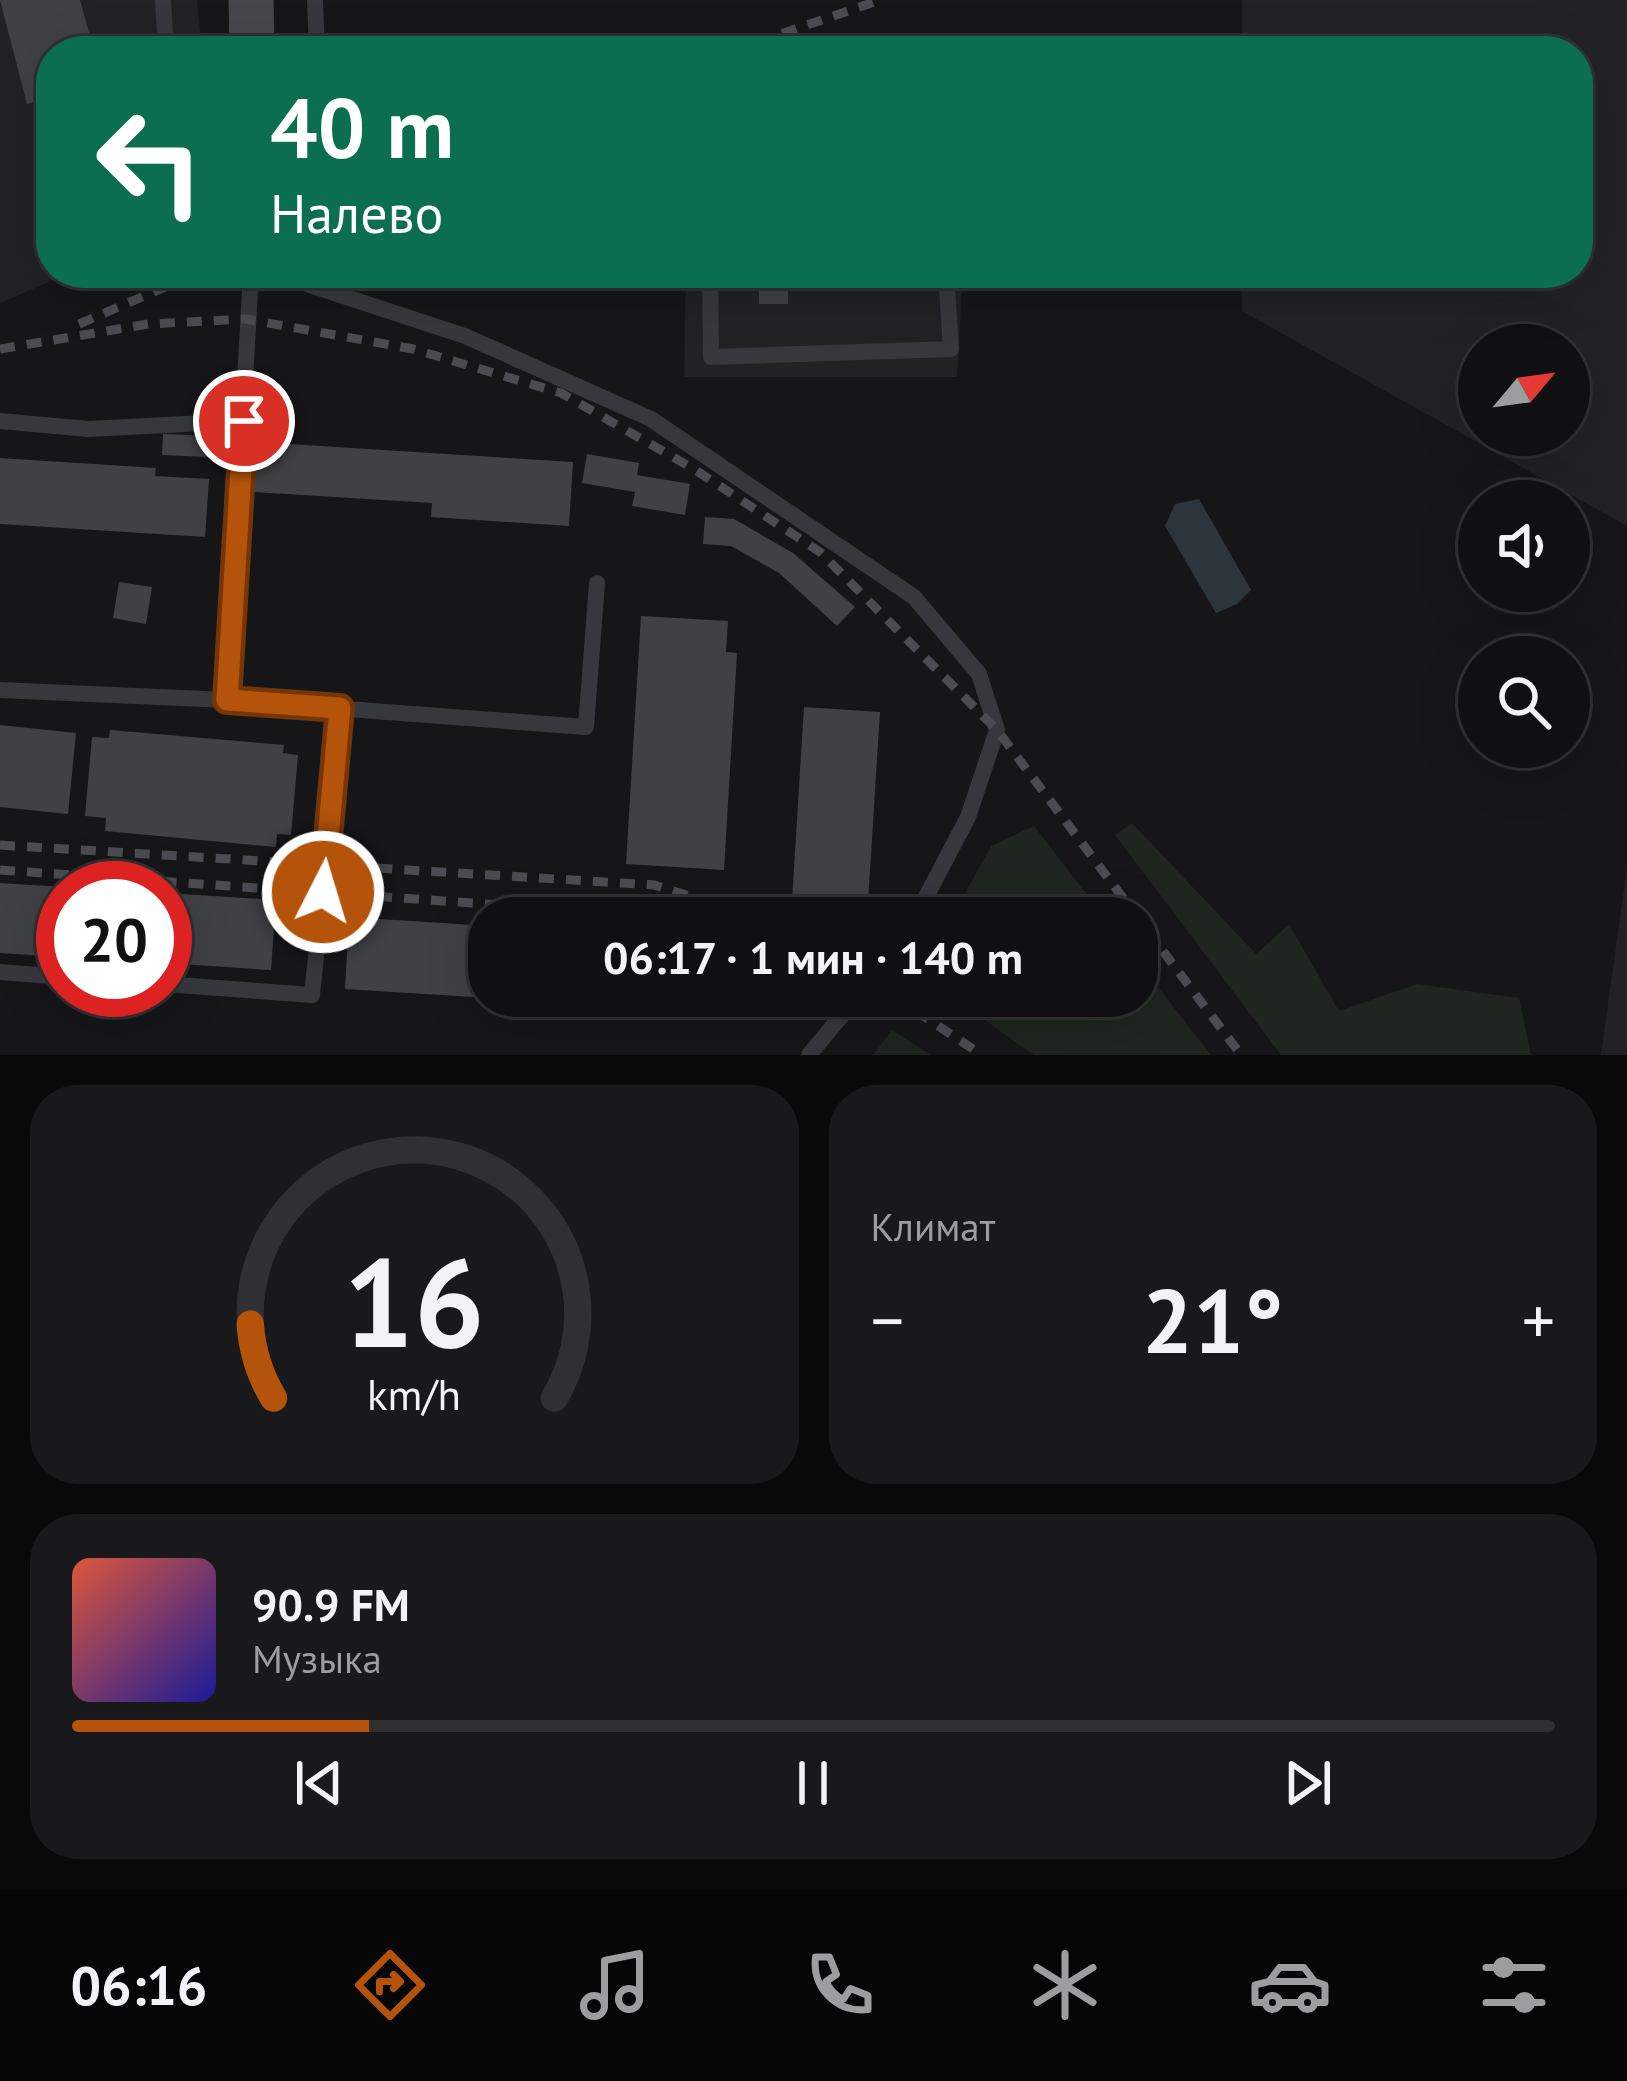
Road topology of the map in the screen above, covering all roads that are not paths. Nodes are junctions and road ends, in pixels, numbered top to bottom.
1 (164, 0) edge
2 (251, 0) edge
3 (315, 0) edge
4 (165, 36) edge
5 (252, 36) edge
6 (316, 36) edge
7 (250, 288) edge
8 (318, 288) edge
9 (710, 288) edge
10 (947, 288) edge
11 (244, 421) junction
12 (0, 422) edge
13 (597, 583) dead end
14 (0, 690) edge
15 (227, 700) junction
16 (340, 708) junction
17 (926, 897) edge
18 (0, 972) edge
19 (36, 974) edge
20 (192, 986) edge
21 (840, 1017) edge
22 (808, 1055) edge

1 - 4 lane
2 - 5 street
3 - 6 lane
7 - 11 lane
8 - 17 lane
9 - 10 lane
11 - 12 lane
11 - 15 lane
13 - 16 lane
14 - 15 lane
15 - 16 lane
16 - 20 lane
18 - 19 lane
21 - 22 lane

